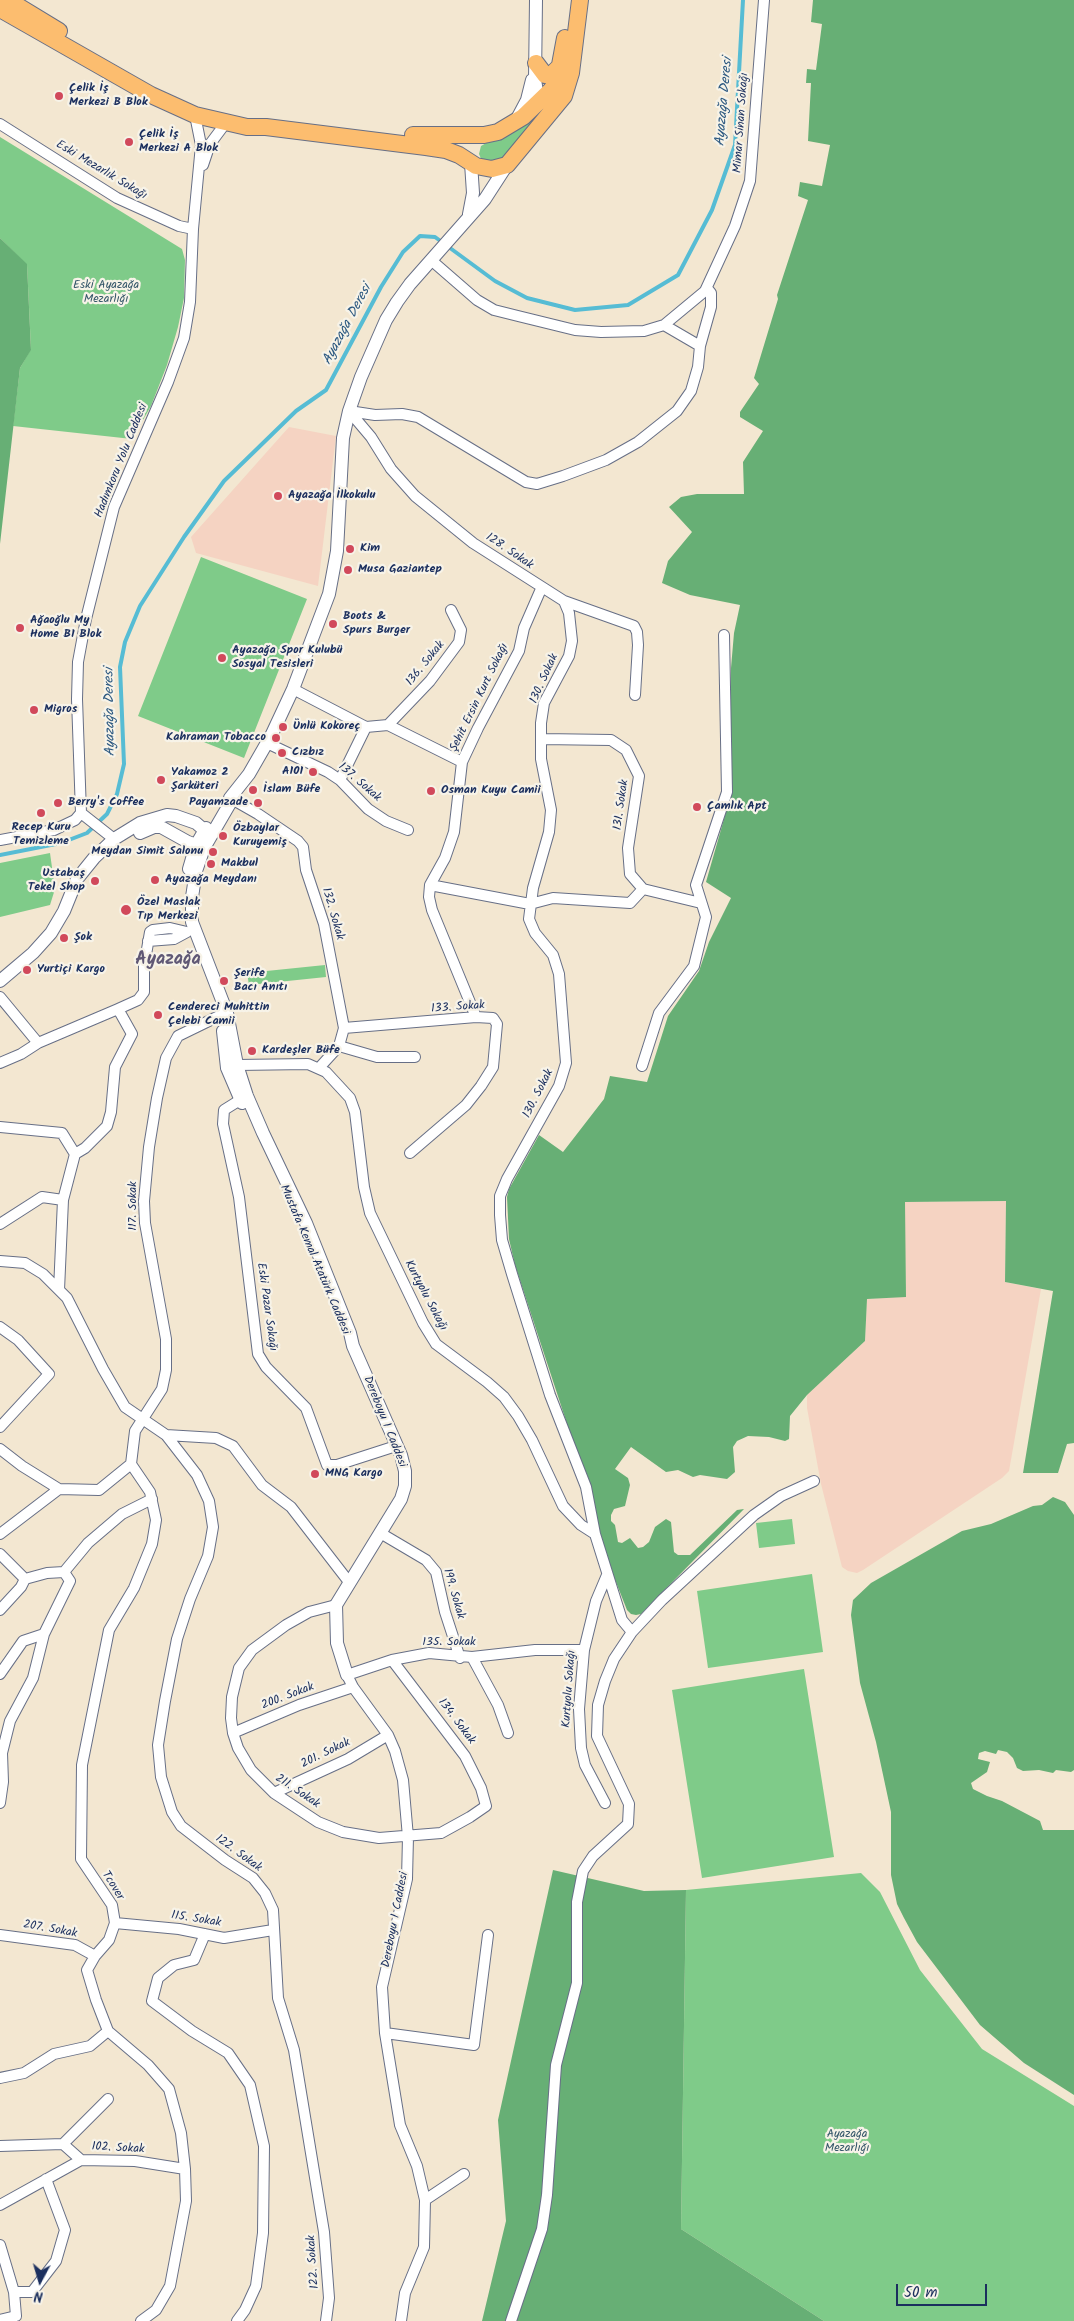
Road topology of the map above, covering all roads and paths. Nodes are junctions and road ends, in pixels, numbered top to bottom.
1 (8, 0) edge
2 (536, 0) edge
3 (570, 0) edge
4 (580, 0) edge
5 (764, 0) edge
6 (0, 9) edge
7 (536, 63) junction
8 (560, 66) junction
9 (539, 103) junction
10 (193, 109) junction
11 (514, 123) junction
12 (544, 123) junction
13 (0, 124) edge
14 (225, 124) junction
15 (266, 127) junction
16 (484, 135) junction
17 (346, 136) junction
18 (471, 163) junction
19 (507, 165) junction
20 (198, 183) junction
21 (469, 214) junction
22 (193, 229) junction
23 (431, 260) junction
24 (707, 288) junction
25 (664, 325) junction
26 (700, 346) junction
27 (349, 411) junction
28 (541, 589) junction
29 (564, 601) junction
30 (451, 610) dead end
31 (724, 635) dead end
32 (293, 689) junction
33 (634, 695) dead end
34 (388, 725) junction
35 (366, 727) junction
36 (542, 739) junction
37 (267, 744) junction
38 (462, 762) junction
39 (340, 780) junction
40 (230, 799) junction
41 (81, 813) junction
42 (408, 830) dead end
43 (207, 833) junction
44 (114, 839) junction
45 (0, 840) edge
46 (200, 846) junction
47 (430, 885) junction
48 (643, 889) junction
49 (69, 900) junction
50 (701, 903) junction
51 (530, 904) junction
52 (191, 930) junction
53 (0, 982) edge
54 (0, 997) edge
55 (118, 1009) junction
56 (224, 1014) junction
57 (476, 1017) junction
58 (344, 1028) junction
59 (38, 1043) junction
60 (339, 1046) junction
61 (415, 1057) dead end
62 (0, 1063) edge
63 (232, 1066) junction
64 (642, 1066) dead end
65 (319, 1068) junction
66 (244, 1098) junction
67 (0, 1127) edge
68 (410, 1153) dead end
69 (75, 1154) junction
70 (62, 1200) junction
71 (0, 1224) edge
72 (0, 1261) edge
73 (59, 1290) junction
74 (0, 1327) edge
75 (353, 1346) joint
76 (141, 1419) junction
77 (0, 1426) edge
78 (166, 1434) junction
79 (396, 1446) junction
80 (0, 1449) edge
81 (131, 1464) junction
82 (814, 1481) dead end
83 (59, 1489) junction
84 (152, 1500) junction
85 (0, 1534) edge
86 (382, 1534) junction
87 (595, 1534) junction
88 (0, 1554) edge
89 (64, 1572) junction
90 (608, 1575) junction
91 (25, 1579) junction
92 (348, 1582) junction
93 (336, 1606) junction
94 (0, 1610) edge
95 (632, 1632) junction
96 (44, 1634) junction
97 (584, 1650) junction
98 (472, 1657) junction
99 (460, 1658) junction
100 (392, 1660) junction
101 (0, 1674) edge
102 (347, 1675) junction
103 (353, 1687) junction
104 (233, 1733) junction
105 (508, 1733) dead end
106 (388, 1735) junction
107 (274, 1793) junction
108 (605, 1803) dead end
109 (0, 1804) edge
110 (486, 1806) joint
111 (408, 1837) junction
112 (115, 1923) junction
113 (273, 1930) junction
114 (205, 1934) junction
115 (0, 1935) edge
116 (488, 1936) dead end
117 (95, 1956) junction
118 (108, 2031) junction
119 (386, 2034) junction
120 (0, 2078) edge
121 (108, 2099) dead end
122 (62, 2144) junction
123 (0, 2146) edge
124 (82, 2160) junction
125 (185, 2169) junction
126 (464, 2174) dead end
127 (46, 2179) junction
128 (425, 2200) junction
129 (0, 2204) edge
130 (0, 2245) edge
131 (14, 2292) junction
132 (18, 2318) edge
133 (0, 2320) edge
134 (141, 2321) edge
135 (237, 2321) edge
136 (326, 2321) edge
137 (401, 2321) edge
138 (511, 2321) edge

1 - 10 main road
2 - 7 street
3 - 8 main road
4 - 12 main road
5 - 24 street, Mimar Sinan Sokağı
6 - 10 main road
7 - 8 main road
7 - 9 street
7 - 11 street
8 - 9 main road
9 - 11 main road
9 - 12 main road
10 - 14 main road
10 - 15 main road
10 - 20 street, Hadımkoru Yolu Caddesi
11 - 16 main road
12 - 19 main road
13 - 22 street, Eski Mezarlık Sokağı
14 - 15 main road
14 - 20 street, Hadımkoru Yolu Caddesi
15 - 17 main road
16 - 17 main road
16 - 18 main road
17 - 18 main road
18 - 19 main road
18 - 21 street
19 - 21 street, Mustafa Kemal Atatürk Caddesi
20 - 22 street, Hadımkoru Yolu Caddesi
21 - 23 street, Mustafa Kemal Atatürk Caddesi
22 - 41 street, Hadımkoru Yolu Caddesi
23 - 25 street, Mimar Sinan Sokağı
23 - 27 street, Mustafa Kemal Atatürk Caddesi
24 - 25 street, Mimar Sinan Sokağı
24 - 26 street
25 - 26 street
26 - 27 street
27 - 28 street, 128. Sokak
27 - 32 street, Mustafa Kemal Atatürk Caddesi
28 - 29 street, 128. Sokak
28 - 38 street, Şehit Ersin Kurt Sokağı
29 - 33 street, 128. Sokak
29 - 36 street, 130. Sokak
30 - 34 street, 136. Sokak
31 - 50 street
32 - 35 street
32 - 37 street, Mustafa Kemal Atatürk Caddesi
34 - 35 street
34 - 38 street
35 - 39 street
36 - 48 street, 131. Sokak
36 - 51 street, 130. Sokak
37 - 39 street, 137. Sokak
37 - 40 street, Mustafa Kemal Atatürk Caddesi
38 - 47 street, Şehit Ersin Kurt Sokağı
39 - 42 street, 137. Sokak
40 - 43 street, Mustafa Kemal Atatürk Caddesi
40 - 58 street, 132. Sokak
41 - 44 street
41 - 45 street
43 - 44 street
43 - 46 street, Mustafa Kemal Atatürk Caddesi
44 - 49 street
46 - 49 street
46 - 52 street, Mustafa Kemal Atatürk Caddesi
47 - 51 street
47 - 57 street
48 - 50 street
48 - 51 street
49 - 53 street
50 - 64 street
51 - 87 street, 130. Sokak
52 - 55 street
52 - 56 street, Mustafa Kemal Atatürk Caddesi
54 - 59 street
55 - 59 street
55 - 69 street
56 - 63 street, Mustafa Kemal Atatürk Caddesi
56 - 76 street, 117. Sokak
57 - 58 street, 133. Sokak
57 - 68 street, 133. Sokak
58 - 60 street, 132. Sokak
59 - 62 street
60 - 61 street
60 - 65 street, 132. Sokak
63 - 65 street
63 - 66 street, Mustafa Kemal Atatürk Caddesi
65 - 87 street, Kurtyolu Sokağı
66 - 75 street, Mustafa Kemal Atatürk Caddesi
66 - 79 street, Eski Pazar Sokağı
67 - 69 street
69 - 70 street
70 - 71 street
70 - 73 street
72 - 73 street
73 - 76 street
74 - 77 street
75 - 79 street, Dereboyu 1 Caddesi
76 - 78 street
76 - 81 street, 117. Sokak
78 - 92 street
78 - 113 street, 122. Sokak
79 - 86 street, Dereboyu 1 Caddesi
80 - 83 street
81 - 83 street
81 - 84 street, Tcover
82 - 95 street
83 - 85 street
84 - 89 street
84 - 112 street, Tcover
86 - 92 street, Dereboyu 1 Caddesi
86 - 99 street, 199. Sokak
87 - 90 street
88 - 91 street
89 - 91 street
89 - 96 street
90 - 95 street
90 - 97 street, Kurtyolu Sokağı
91 - 94 street
92 - 93 street, Dereboyu 1 Caddesi
93 - 102 street, Dereboyu 1 Caddesi
93 - 104 street, 211. Sokak
95 - 138 street
96 - 101 street
96 - 109 street
97 - 98 street, 135. Sokak
97 - 108 street, Kurtyolu Sokağı
98 - 99 street, 135. Sokak
98 - 105 street
99 - 100 street, 135. Sokak
100 - 102 street, 135. Sokak
100 - 110 street, 134. Sokak
102 - 103 street, Dereboyu 1 Caddesi
103 - 104 street, 200. Sokak
103 - 106 street, Dereboyu 1 Caddesi
104 - 107 street, 211. Sokak
106 - 107 street, 201. Sokak
106 - 111 street, Dereboyu 1 Caddesi
107 - 111 street, 211. Sokak
110 - 111 street, 211. Sokak
111 - 119 street, Dereboyu 1 Caddesi
112 - 114 street, 115. Sokak
112 - 117 street
113 - 114 street, 115. Sokak
113 - 136 street, 122. Sokak
114 - 135 street
115 - 117 street, 207. Sokak
116 - 119 street
117 - 118 street
118 - 120 street
118 - 125 street
119 - 128 street, Dereboyu 1 Caddesi
121 - 122 street
122 - 123 street
122 - 124 street
124 - 125 street, 102. Sokak
124 - 127 street, 102. Sokak
125 - 134 street
126 - 128 street
127 - 129 street, 102. Sokak
127 - 131 street
128 - 137 street, Dereboyu 1 Caddesi
130 - 131 street
131 - 132 street
132 - 133 street

